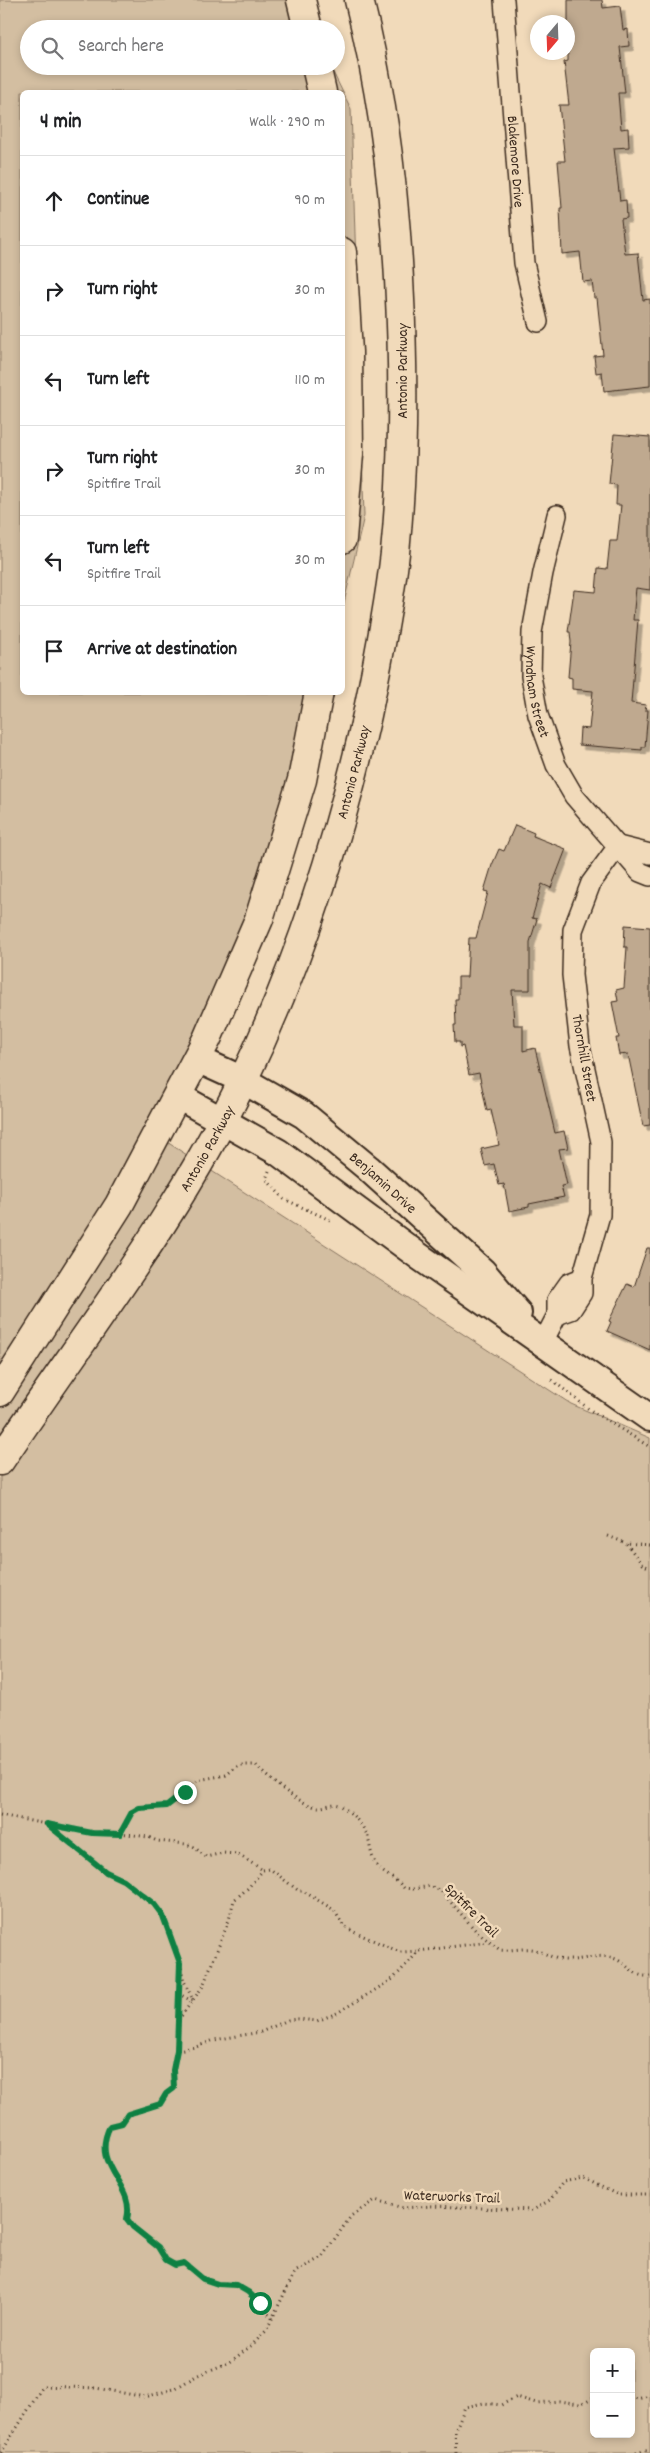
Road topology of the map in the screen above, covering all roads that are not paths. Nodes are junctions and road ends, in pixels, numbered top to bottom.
1 (301, 0) edge
2 (359, 0) edge
3 (504, 0) edge
4 (306, 20) edge
5 (318, 75) edge
6 (322, 90) edge
7 (345, 302) edge
8 (538, 322) dead end
9 (345, 494) edge
10 (557, 516) dead end
11 (318, 695) edge
12 (618, 846) junction
13 (650, 854) edge
14 (650, 876) edge
15 (197, 1059) junction
16 (243, 1080) junction
17 (178, 1096) junction
18 (222, 1119) junction
19 (543, 1342) junction
20 (0, 1392) edge
21 (650, 1418) edge
22 (0, 1461) edge

1 - 4 main road
2 - 16 main road, Antonio Parkway
3 - 8 street, Blakemore Drive
5 - 6 main road
7 - 9 main road
10 - 12 street, Wyndham Street
11 - 15 main road
12 - 13 street
12 - 14 street, Wyndham Street
12 - 19 street, Thornhill Street
15 - 16 main road, Benjamin Drive
15 - 17 main road
16 - 18 main road, Antonio Parkway
16 - 19 main road, Benjamin Drive
17 - 18 main road, Benjamin Drive
17 - 20 main road
18 - 19 main road, Benjamin Drive
18 - 22 main road, Antonio Parkway
19 - 21 main road, Benjamin Drive

